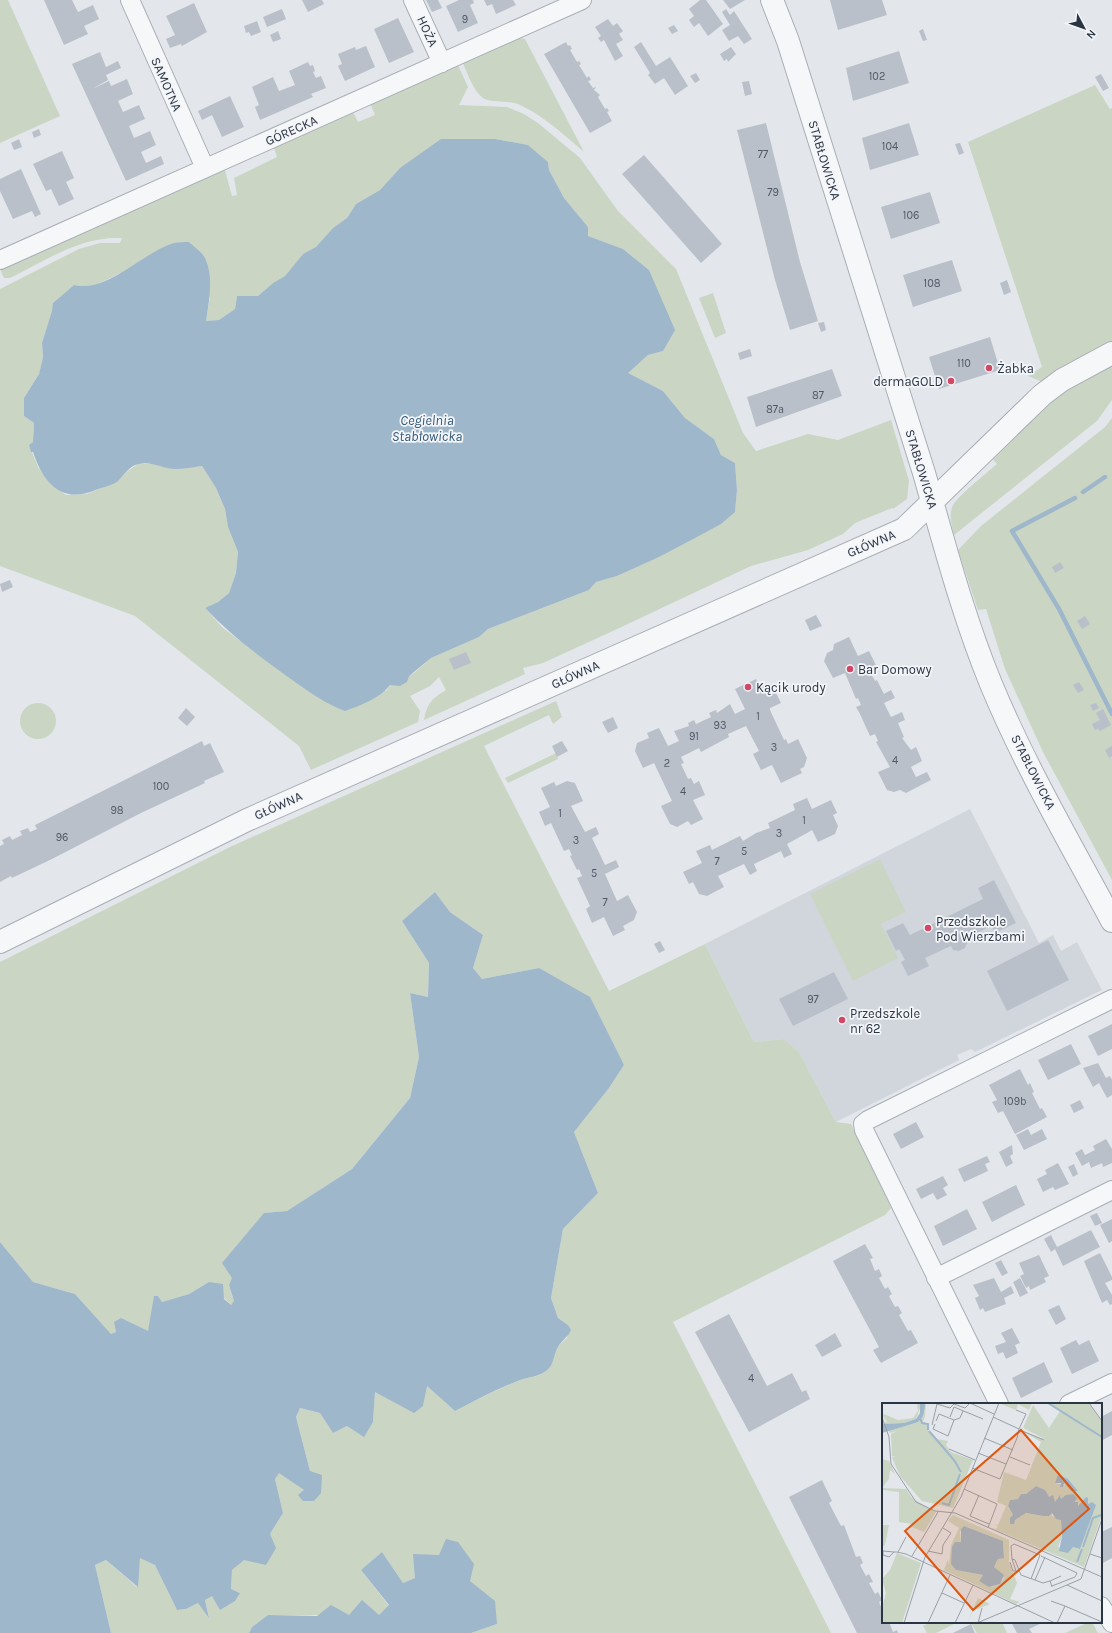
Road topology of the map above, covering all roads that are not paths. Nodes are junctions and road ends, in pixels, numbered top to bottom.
1 (130, 0) edge
2 (413, 0) edge
3 (582, 0) edge
4 (772, 0) edge
5 (442, 62) junction
6 (205, 168) junction
7 (0, 260) edge
8 (1112, 353) edge
9 (932, 502) junction
10 (1112, 921) edge
11 (0, 942) edge
12 (1112, 999) edge
13 (1112, 1190) edge
14 (936, 1278) junction
15 (1112, 1382) edge
16 (998, 1403) edge
17 (1071, 1403) edge
18 (1102, 1608) edge
19 (1112, 1624) edge

1 - 6 street, SAMOTNA
2 - 5 street, HOŻA
3 - 5 street, GÓRECKA
4 - 9 street, STABŁOWICKA
5 - 6 street, GÓRECKA
6 - 7 street, GÓRECKA
8 - 9 street, GŁÓWNA
9 - 10 street, STABŁOWICKA
9 - 11 street, GŁÓWNA
12 - 14 street
13 - 14 street
14 - 16 street
15 - 17 street
18 - 19 street

